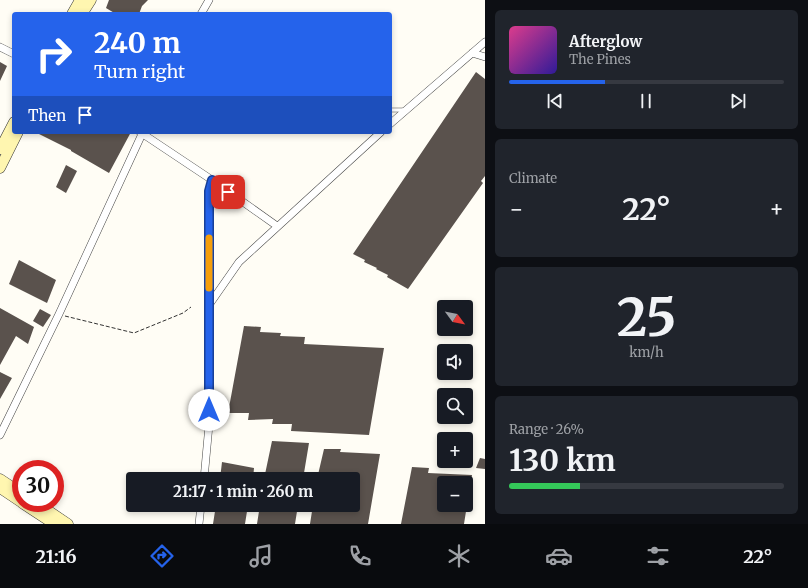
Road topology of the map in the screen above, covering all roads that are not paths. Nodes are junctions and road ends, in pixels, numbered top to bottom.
1 (80, 0) edge
2 (90, 0) edge
3 (209, 0) edge
4 (73, 12) edge
5 (83, 12) edge
6 (202, 12) edge
7 (485, 42) edge
8 (0, 47) edge
9 (12, 53) edge
10 (472, 53) junction
11 (485, 57) edge
12 (392, 110) edge
13 (406, 110) junction
14 (392, 122) edge
15 (12, 126) edge
16 (17, 134) edge
17 (141, 134) edge
18 (143, 134) edge
19 (379, 134) edge
20 (0, 149) edge
21 (0, 168) edge
22 (212, 180) junction
23 (277, 226) junction
24 (208, 305) junction
25 (0, 435) edge
26 (205, 472) edge
27 (0, 479) edge
28 (12, 487) edge
29 (0, 488) edge
30 (12, 496) edge
31 (36, 512) edge
32 (50, 512) edge
33 (201, 512) edge
34 (54, 524) edge
35 (68, 524) edge
36 (200, 524) edge

1 - 4 main road
2 - 5 main road
3 - 6 street
7 - 10 street
8 - 9 street
10 - 11 street
10 - 13 street
12 - 13 lane
13 - 14 street
15 - 20 main road
16 - 21 main road
17 - 25 street
18 - 22 street
19 - 23 street
22 - 23 street
22 - 24 street
23 - 24 street
24 - 26 street
27 - 28 main road
29 - 30 main road
31 - 34 main road
32 - 35 main road
33 - 36 street

